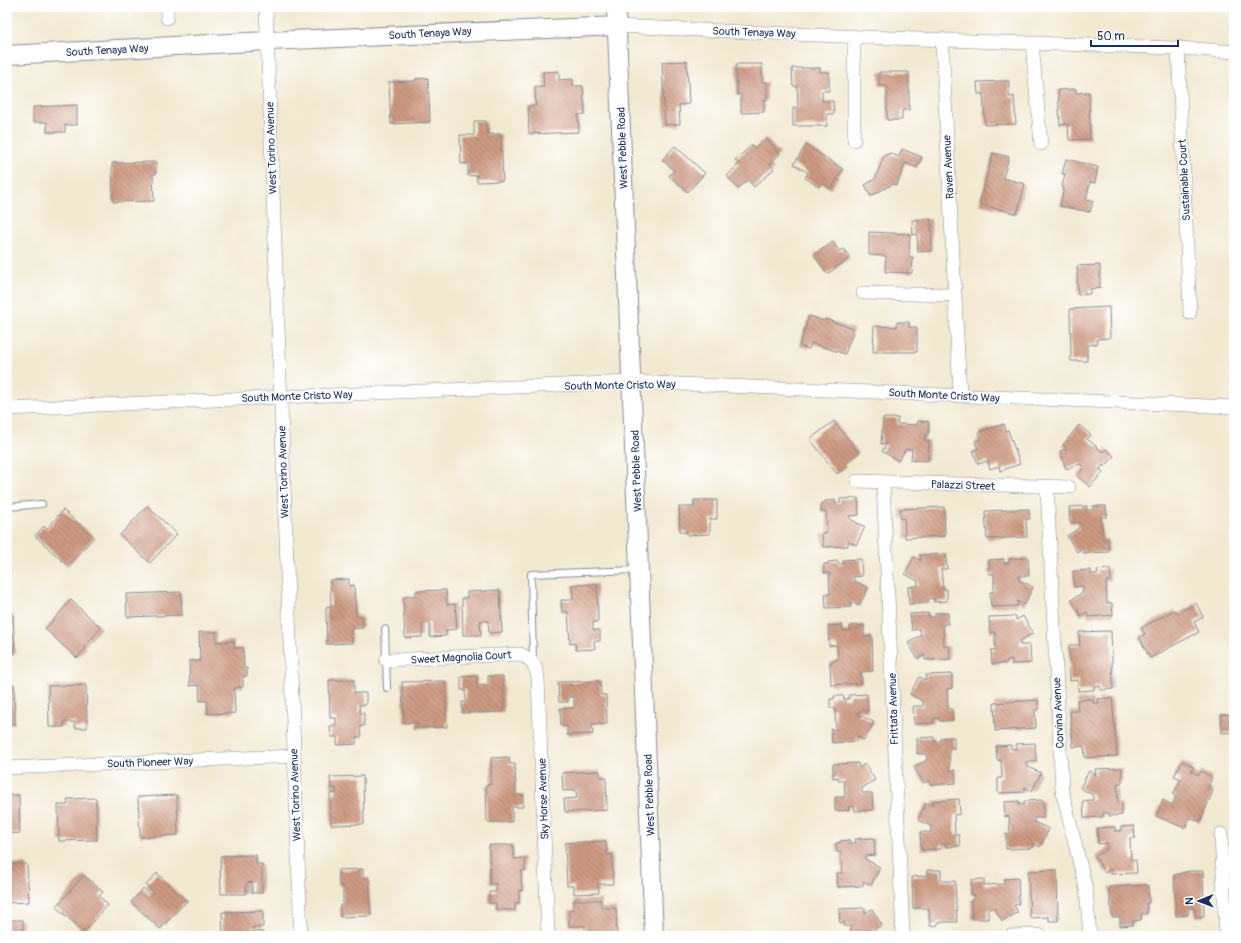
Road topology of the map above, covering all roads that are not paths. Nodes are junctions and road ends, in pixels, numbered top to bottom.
1 (266, 7) edge
2 (616, 7) edge
3 (617, 26) junction
4 (854, 36) junction
5 (942, 39) junction
6 (268, 41) junction
7 (1032, 43) junction
8 (1178, 47) junction
9 (1234, 52) edge
10 (7, 55) edge
11 (854, 140) dead end
12 (1041, 144) dead end
13 (863, 293) dead end
14 (955, 295) junction
15 (1190, 313) dead end
16 (632, 382) junction
17 (960, 396) junction
18 (280, 397) junction
19 (1234, 407) edge
20 (7, 409) edge
21 (857, 481) dead end
22 (883, 482) junction
23 (1047, 487) junction
24 (1069, 487) dead end
25 (42, 504) dead end
26 (7, 507) edge
27 (640, 569) junction
28 (385, 629) dead end
29 (386, 660) junction
30 (533, 663) junction
31 (387, 688) dead end
32 (294, 756) junction
33 (7, 768) edge
34 (1221, 834) dead end
35 (301, 936) edge
36 (548, 936) edge
37 (654, 936) edge
38 (903, 936) edge
39 (1011, 936) edge
40 (1041, 936) edge
41 (1090, 936) edge
42 (1226, 936) edge

1 - 6 street, West Torino Avenue
2 - 3 street, West Pebble Road
3 - 4 street, South Tenaya Way
3 - 6 street, South Tenaya Way
3 - 16 street, West Pebble Road
4 - 5 street, South Tenaya Way
4 - 11 street
5 - 7 street, South Tenaya Way
5 - 14 street, Raven Avenue
6 - 10 street, South Tenaya Way
6 - 18 street, West Torino Avenue
7 - 8 street, South Tenaya Way
7 - 12 street
8 - 9 street, South Tenaya Way
8 - 15 street, Sustainable Court
13 - 14 street
14 - 17 street, Raven Avenue
16 - 17 street, South Monte Cristo Way
16 - 18 street, South Monte Cristo Way
16 - 27 street, West Pebble Road
17 - 19 street, South Monte Cristo Way
18 - 20 street, South Monte Cristo Way
18 - 32 street, West Torino Avenue
21 - 22 street, Palazzi Street
22 - 23 street, Palazzi Street
22 - 38 street, Frittata Avenue
23 - 24 street, Palazzi Street
23 - 41 street, Corvina Avenue
25 - 26 lane
27 - 30 lane
27 - 37 street, West Pebble Road
28 - 29 lane
29 - 30 street, Sweet Magnolia Court
29 - 31 lane
30 - 36 street, Sky Horse Avenue
32 - 33 street, South Pioneer Way
32 - 35 street, West Torino Avenue
34 - 42 street
39 - 40 street

